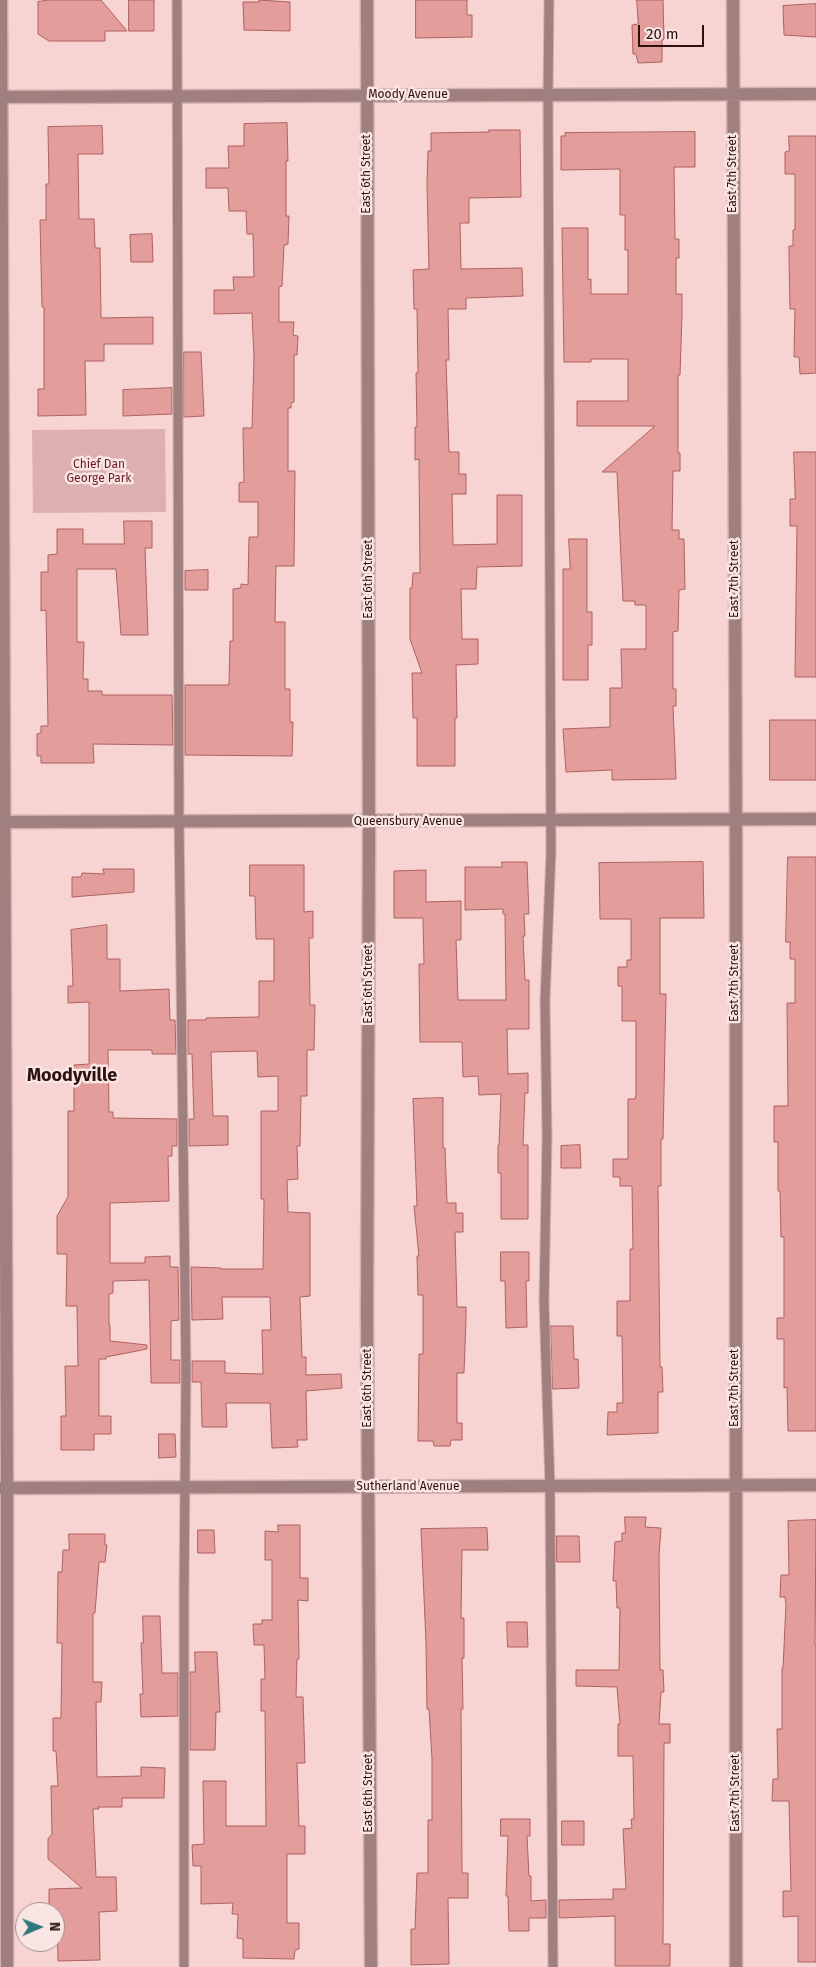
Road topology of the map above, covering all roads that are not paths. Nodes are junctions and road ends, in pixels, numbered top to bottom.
1 (1, 0) edge
2 (177, 0) edge
3 (367, 0) edge
4 (549, 0) edge
5 (733, 0) edge
6 (733, 94) junction
7 (816, 94) edge
8 (368, 95) junction
9 (548, 95) junction
10 (1, 97) edge
11 (177, 97) junction
12 (816, 819) edge
13 (735, 820) junction
14 (179, 821) junction
15 (550, 821) junction
16 (2, 822) edge
17 (369, 822) junction
18 (735, 1485) junction
19 (816, 1485) edge
20 (184, 1487) junction
21 (368, 1487) junction
22 (550, 1487) junction
23 (4, 1488) edge
24 (7, 1967) edge
25 (184, 1967) edge
26 (371, 1967) edge
27 (553, 1967) edge
28 (736, 1967) edge

1 - 10 street
2 - 11 lane
3 - 8 street, East 6th Street
4 - 9 lane
5 - 6 street, East 7th Street
6 - 7 street, Moody Avenue
6 - 9 street, Moody Avenue
6 - 13 street, East 7th Street
8 - 9 street, Moody Avenue
8 - 11 street, Moody Avenue
8 - 17 street, East 6th Street
9 - 15 lane
10 - 11 street, Moody Avenue
10 - 16 street
11 - 14 lane
12 - 13 street, Queensbury Avenue
13 - 15 street, Queensbury Avenue
13 - 18 street, East 7th Street
14 - 16 street, Queensbury Avenue
14 - 17 street, Queensbury Avenue
14 - 20 lane
15 - 17 street, Queensbury Avenue
15 - 22 lane
16 - 23 street
17 - 21 street, East 6th Street
18 - 19 street, Sutherland Avenue
18 - 22 street, Sutherland Avenue
18 - 28 street, East 7th Street
20 - 21 street, Sutherland Avenue
20 - 23 street, Sutherland Avenue
20 - 25 lane
21 - 22 street, Sutherland Avenue
21 - 26 street, East 6th Street
22 - 27 lane
23 - 24 street

